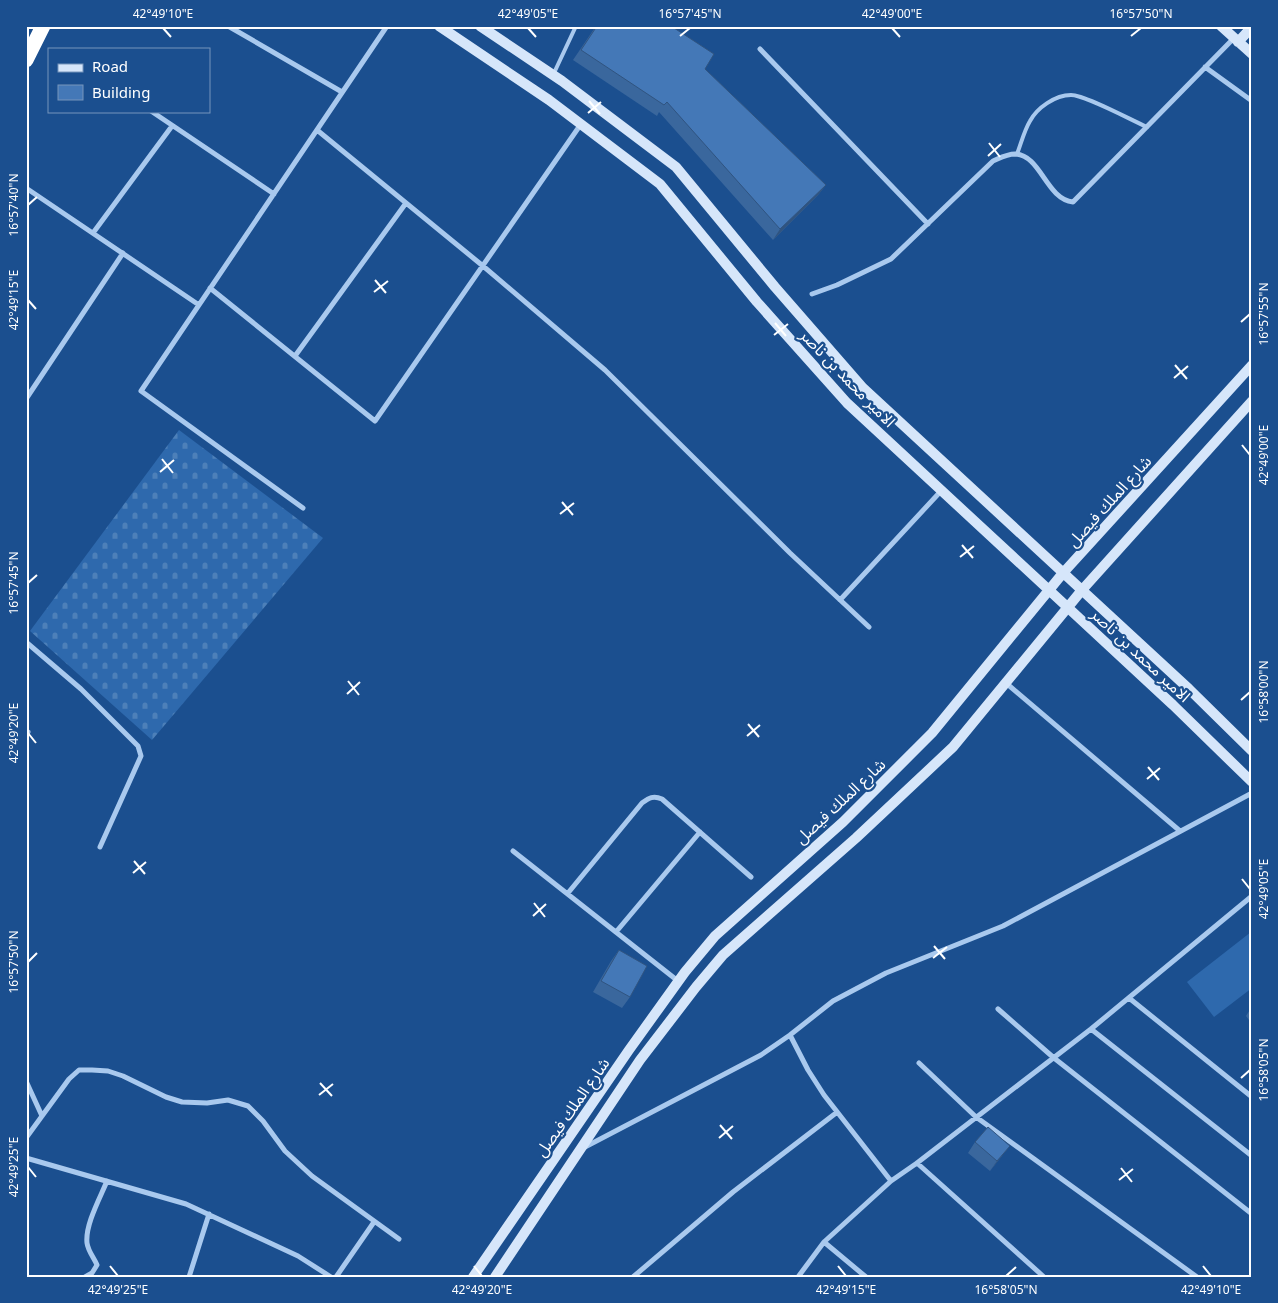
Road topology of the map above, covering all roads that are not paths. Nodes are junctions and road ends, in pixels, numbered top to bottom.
1 (43, 26) edge
2 (228, 26) edge
3 (387, 26) edge
4 (439, 26) edge
5 (480, 26) edge
6 (576, 26) edge
7 (1221, 26) edge
8 (1252, 27) edge
9 (1236, 40) junction
10 (760, 49) dead end
11 (1252, 54) edge
12 (26, 60) edge
13 (1205, 67) junction
14 (553, 76) junction
15 (342, 92) junction
16 (1252, 101) edge
17 (152, 112) edge
18 (581, 124) junction
19 (172, 126) junction
20 (1147, 126) junction
21 (317, 130) junction
22 (1017, 154) junction
23 (26, 188) edge
24 (274, 194) junction
25 (406, 203) junction
26 (928, 224) junction
27 (93, 233) junction
28 (123, 253) junction
29 (483, 266) junction
30 (210, 288) junction
31 (812, 294) dead end
32 (199, 305) junction
33 (295, 356) junction
34 (1252, 366) edge
35 (26, 399) edge
36 (1252, 400) edge
37 (941, 491) junction
38 (303, 508) dead end
39 (1063, 573) junction
40 (1049, 590) junction
41 (1082, 590) junction
42 (840, 600) junction
43 (1068, 607) junction
44 (869, 627) dead end
45 (26, 642) edge
46 (1006, 682) junction
47 (1252, 752) edge
48 (1252, 782) edge
49 (1252, 793) edge
50 (1180, 831) junction
51 (700, 832) junction
52 (100, 847) dead end
53 (513, 851) dead end
54 (751, 877) dead end
55 (568, 894) junction
56 (1252, 896) edge
57 (616, 932) junction
58 (679, 982) junction
59 (1129, 998) junction
60 (998, 1009) dead end
61 (1091, 1029) junction
62 (790, 1035) junction
63 (1054, 1058) junction
64 (919, 1063) dead end
65 (26, 1081) edge
66 (1252, 1097) edge
67 (836, 1113) junction
68 (42, 1116) junction
69 (976, 1117) junction
70 (26, 1138) edge
71 (580, 1150) junction
72 (1252, 1156) edge
73 (27, 1159) edge
74 (917, 1163) junction
75 (891, 1180) junction
76 (106, 1181) junction
77 (209, 1214) junction
78 (1252, 1214) edge
79 (374, 1222) junction
80 (399, 1239) dead end
81 (824, 1242) junction
82 (85, 1277) edge
83 (189, 1277) edge
84 (331, 1277) edge
85 (336, 1277) edge
86 (473, 1277) edge
87 (496, 1277) edge
88 (634, 1277) edge
89 (798, 1277) edge
90 (866, 1277) edge
91 (1044, 1277) edge
92 (1197, 1277) edge

1 - 12 highway
2 - 15 street
3 - 15 street
4 - 18 street, الامير محمد بن ناصر
5 - 14 street, الامير محمد بن ناصر
6 - 14 lane
7 - 9 street
8 - 9 street
9 - 11 street
9 - 13 street
10 - 26 street
13 - 16 street
13 - 20 street
14 - 39 street, الامير محمد بن ناصر
15 - 21 street
17 - 19 street
18 - 29 street
18 - 37 street, الامير محمد بن ناصر
19 - 24 street
19 - 27 street
20 - 22 lane
20 - 22 street
21 - 24 street
21 - 25 street
22 - 26 street
23 - 27 street
24 - 30 street
25 - 29 street
25 - 33 street
26 - 31 street
27 - 28 street
28 - 32 street
28 - 35 street
29 - 33 street
29 - 42 street
30 - 32 street
30 - 33 street
32 - 38 street
34 - 39 street, شارع الملك فيصل
36 - 41 street, شارع الملك فيصل
37 - 40 street, الامير محمد بن ناصر
37 - 42 street
39 - 40 street, شارع الملك فيصل
39 - 41 street, الامير محمد بن ناصر
40 - 43 street, الامير محمد بن ناصر
40 - 58 street, شارع الملك فيصل
41 - 43 street, شارع الملك فيصل
41 - 47 street, الامير محمد بن ناصر
42 - 44 street
43 - 46 street, شارع الملك فيصل
43 - 48 street, الامير محمد بن ناصر
45 - 52 street
46 - 50 street
46 - 71 street, شارع الملك فيصل
49 - 50 street
50 - 62 street
51 - 54 street
51 - 55 street
51 - 57 street
53 - 55 street
55 - 57 street
56 - 59 street
57 - 58 street
58 - 86 street, شارع الملك فيصل
59 - 61 street
59 - 66 street
60 - 63 street
61 - 63 street
61 - 72 street
62 - 67 street
62 - 71 street
63 - 69 street
63 - 78 street
64 - 69 street
65 - 68 street
67 - 75 street
67 - 88 street
68 - 70 street
68 - 79 street
69 - 74 street
69 - 92 street
71 - 87 street, شارع الملك فيصل
73 - 76 street
74 - 75 street
74 - 91 street
75 - 81 street
76 - 77 street
76 - 82 street
77 - 83 street
77 - 84 street
79 - 80 street
79 - 85 street
81 - 89 street
81 - 90 street

